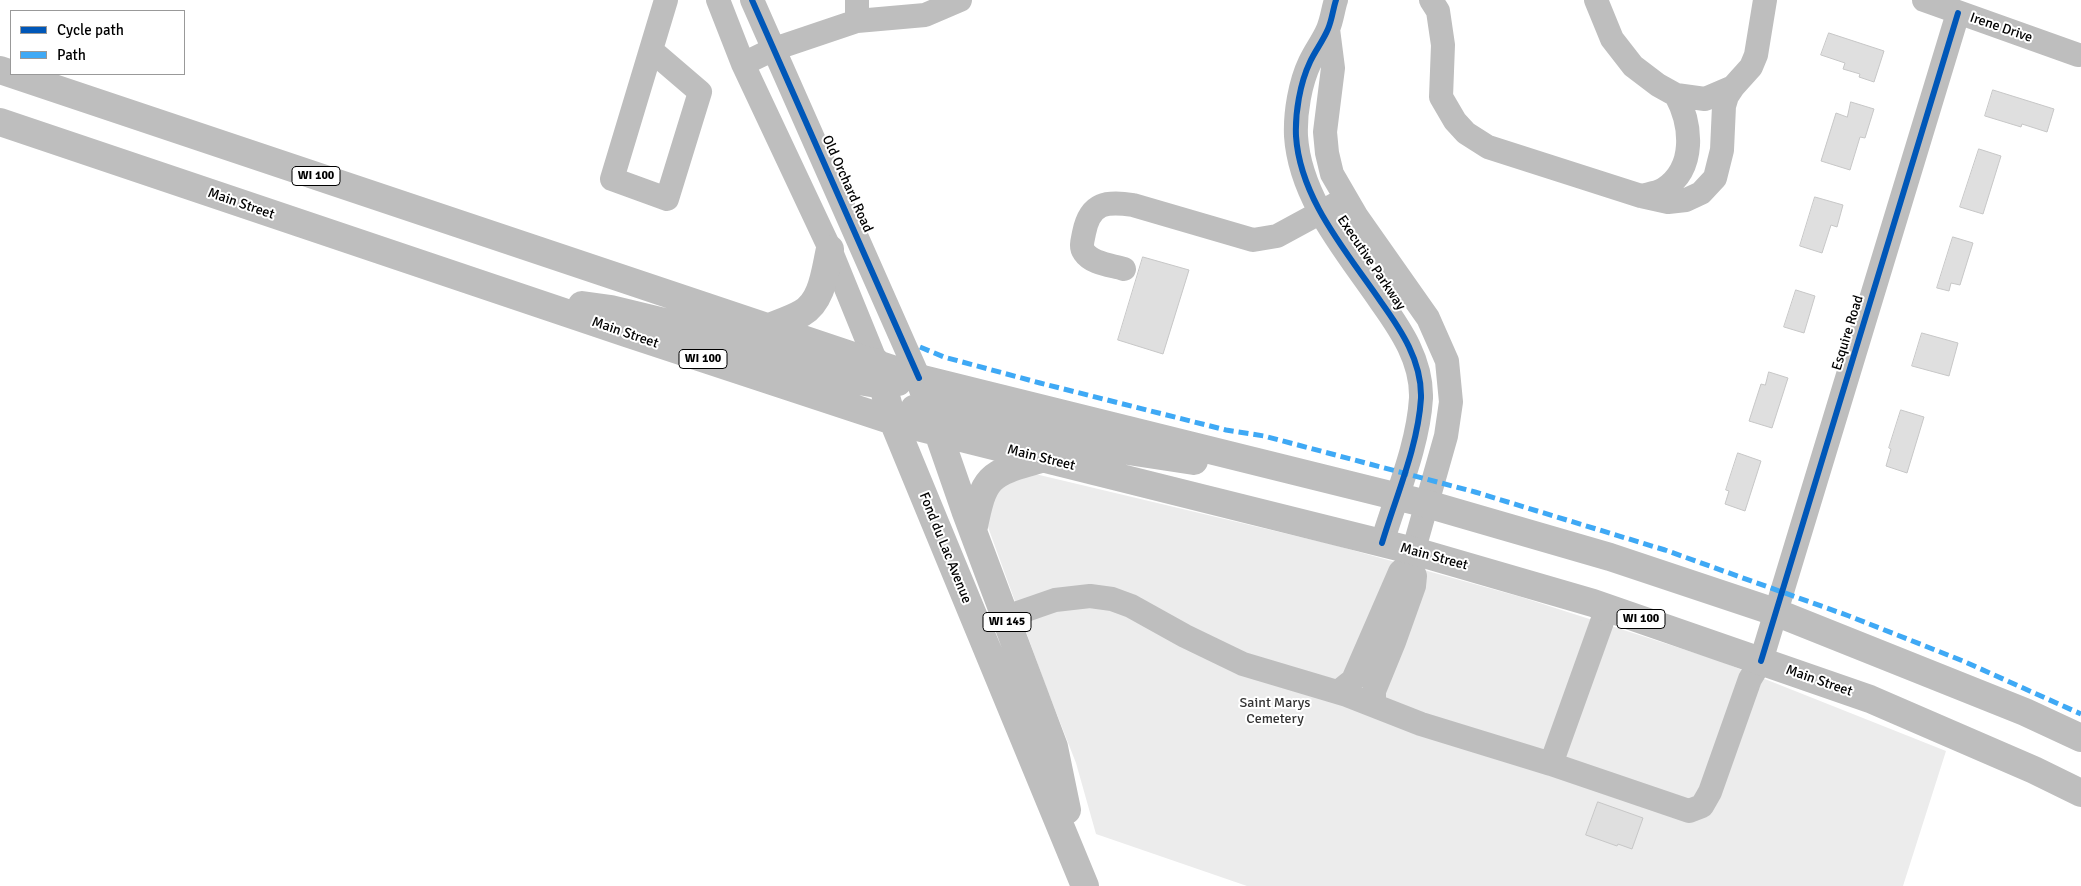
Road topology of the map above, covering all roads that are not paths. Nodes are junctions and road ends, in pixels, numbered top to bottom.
1 (666, 0) edge
2 (718, 0) edge
3 (752, 0) edge
4 (960, 0) edge
5 (1336, 0) edge
6 (1431, 0) edge
7 (1596, 0) edge
8 (1765, 0) edge
9 (1924, 0) edge
10 (857, 10) edge
11 (1958, 13) junction
12 (1328, 29) junction
13 (774, 49) junction
14 (651, 50) junction
15 (2078, 54) dead end
16 (743, 64) junction
17 (15, 75) edge
18 (1733, 87) junction
19 (1676, 95) junction
20 (0, 122) edge
21 (1641, 196) junction
22 (1346, 198) junction
23 (1321, 212) junction
24 (830, 249) junction
25 (1124, 269) dead end
26 (514, 295) junction
27 (1417, 302) junction
28 (1393, 318) junction
29 (769, 327) junction
30 (879, 374) junction
31 (919, 378) junction
32 (933, 419) junction
33 (893, 421) junction
34 (1043, 458) junction
35 (1276, 465) junction
36 (1396, 497) junction
37 (1427, 504) junction
38 (973, 531) junction
39 (1382, 543) junction
40 (1412, 557) junction
41 (1607, 608) junction
42 (1776, 612) junction
43 (1006, 617) junction
44 (1761, 661) junction
45 (1338, 692) junction
46 (1374, 706) junction
47 (2081, 738) edge
48 (1551, 764) junction
49 (2081, 793) edge
50 (1082, 878) edge

1 - 14 street
2 - 16 street
3 - 13 street, Old Orchard Road
4 - 10 street
5 - 12 street, Executive Parkway
6 - 21 street
7 - 19 street
8 - 18 street
9 - 11 street, Irene Drive
10 - 13 street
11 - 15 street, Irene Drive
11 - 42 street, Esquire Road
12 - 22 street, Executive Parkway
12 - 23 street, Executive Parkway
13 - 16 street
13 - 31 street, Old Orchard Road
14 - 14 street
16 - 24 street
17 - 29 main road, WI 100
18 - 19 street
18 - 21 street
19 - 21 street
20 - 26 main road, Main Street / WI 100
22 - 23 street
22 - 27 street, Executive Parkway
23 - 25 street
23 - 28 street, Executive Parkway
24 - 29 main road
24 - 30 street
26 - 30 main road
26 - 33 main road, Main Street / WI 100
27 - 28 street
27 - 37 street, Executive Parkway
28 - 36 street, Executive Parkway
29 - 30 main road, WI 100
30 - 31 main road, WI 100
30 - 33 main road, Fond du Lac Avenue
31 - 32 main road, Fond du Lac Avenue / WI 145
31 - 35 main road, WI 100
32 - 33 main road
32 - 34 main road, Main Street / WI 100
32 - 35 main road
32 - 38 main road, Fond du Lac Avenue / WI 145
33 - 50 main road, Fond du Lac Avenue / WI 145
34 - 38 main road
34 - 39 main road, Main Street / WI 100
35 - 36 main road, WI 100
36 - 37 main road, WI 100
36 - 39 street, Executive Parkway
37 - 40 street, Executive Parkway
37 - 42 main road, WI 100
38 - 43 main road, Fond du Lac Avenue / WI 145
39 - 40 main road, Main Street / WI 100
40 - 41 main road, Main Street / WI 100
40 - 45 street
40 - 46 street
41 - 44 main road, Main Street / WI 100
41 - 48 street
42 - 44 street, Esquire Road
42 - 47 main road, WI 100
43 - 45 street, Esquire Road
43 - 50 main road, Fond du Lac Avenue / WI 145
44 - 48 street, Esquire Road
44 - 49 main road, Main Street / WI 100
45 - 46 street, Esquire Road
46 - 48 street, Esquire Road

